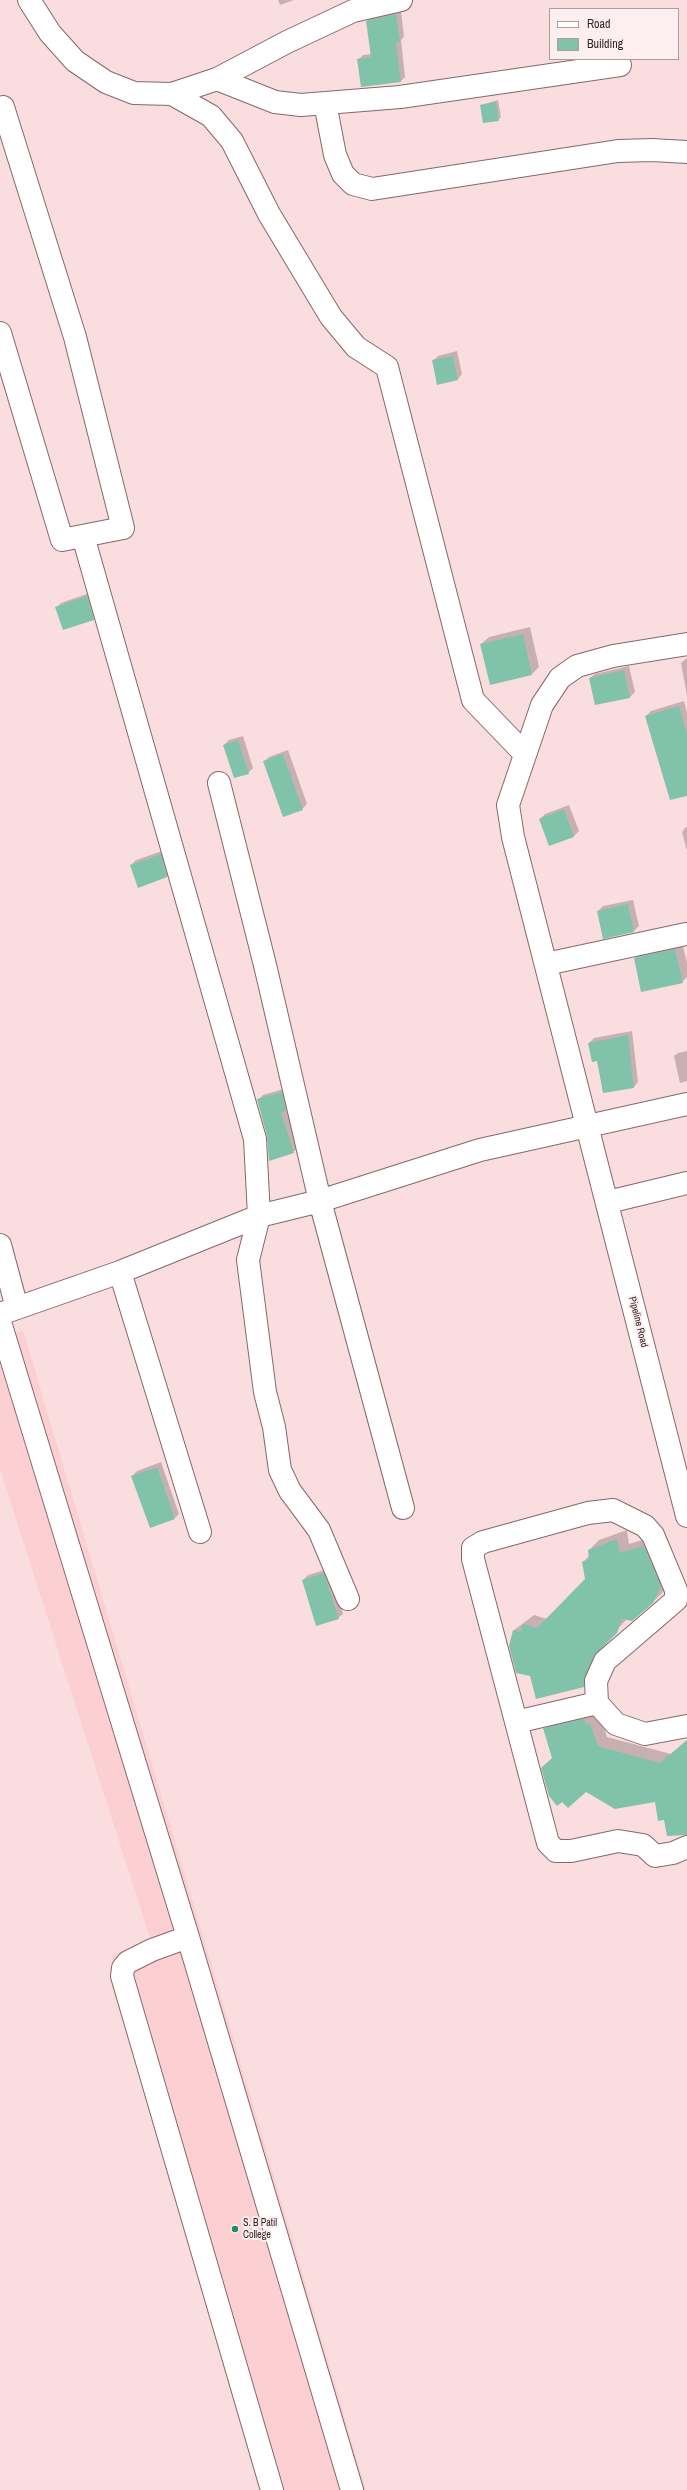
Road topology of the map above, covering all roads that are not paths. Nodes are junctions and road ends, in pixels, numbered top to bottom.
1 (29, 0) edge
2 (401, 0) edge
3 (620, 65) dead end
4 (217, 79) junction
5 (172, 94) junction
6 (325, 103) junction
7 (0, 108) edge
8 (687, 152) edge
9 (0, 333) edge
10 (83, 536) junction
11 (687, 644) edge
12 (524, 753) junction
13 (219, 783) dead end
14 (686, 934) edge
15 (546, 964) junction
16 (687, 1104) edge
17 (589, 1127) junction
18 (687, 1183) edge
19 (320, 1201) junction
20 (608, 1202) junction
21 (259, 1216) junction
22 (0, 1245) edge
23 (120, 1272) junction
24 (9, 1311) edge
25 (0, 1322) edge
26 (403, 1508) dead end
27 (687, 1516) edge
28 (200, 1532) dead end
29 (348, 1599) dead end
30 (597, 1704) junction
31 (516, 1722) junction
32 (687, 1726) edge
33 (687, 1847) edge
34 (188, 1937) junction
35 (272, 2490) edge
36 (352, 2490) edge

1 - 5 street
2 - 4 street
3 - 6 street
4 - 5 street
4 - 6 street
5 - 12 street
6 - 8 street
7 - 10 street
9 - 10 street
10 - 21 street
11 - 12 street, Pipeline Road
12 - 15 street, Pipeline Road
13 - 19 street
14 - 15 street
15 - 17 street, Pipeline Road
16 - 17 street
17 - 19 street
17 - 20 street, Pipeline Road
18 - 20 street
19 - 21 street
19 - 26 street
20 - 27 street, Pipeline Road
21 - 23 street
21 - 29 street
22 - 24 street
23 - 24 street
23 - 28 street
25 - 34 street
30 - 31 street
30 - 31 street
30 - 32 street
31 - 33 street
34 - 35 street
34 - 36 street

